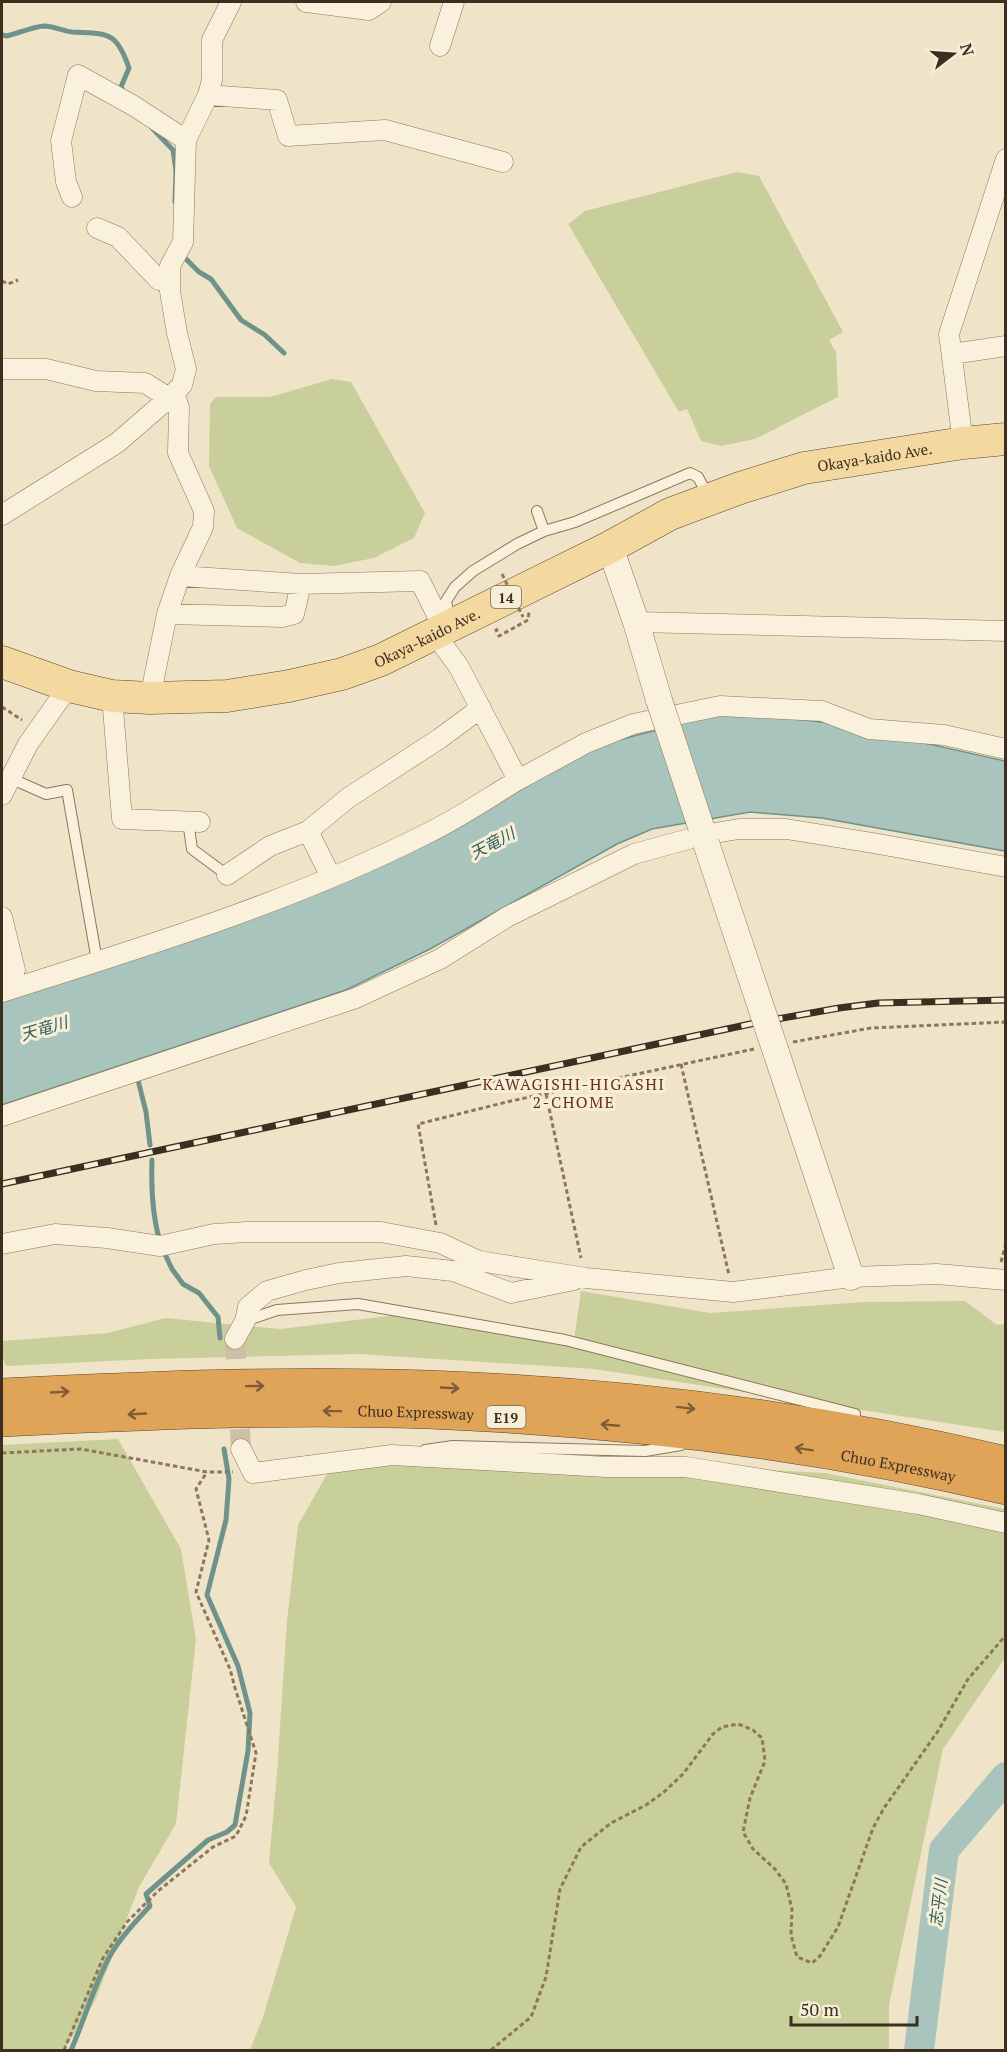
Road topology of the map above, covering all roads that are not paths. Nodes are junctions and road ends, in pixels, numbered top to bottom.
1 (231, 2) edge
2 (306, 2) edge
3 (381, 2) edge
4 (454, 2) edge
5 (441, 46) dead end
6 (208, 95) junction
7 (186, 140) junction
8 (1005, 159) edge
9 (503, 162) dead end
10 (72, 197) dead end
11 (97, 228) dead end
12 (170, 282) junction
13 (1005, 346) edge
14 (952, 354) junction
15 (2, 369) edge
16 (172, 396) junction
17 (1005, 439) edge
18 (963, 443) junction
19 (710, 499) junction
20 (537, 511) dead end
21 (2, 515) edge
22 (544, 531) junction
23 (610, 547) junction
24 (180, 576) junction
25 (301, 584) junction
26 (167, 614) junction
27 (636, 622) junction
28 (444, 630) junction
29 (1005, 631) edge
30 (2, 662) edge
31 (69, 686) junction
32 (112, 696) junction
33 (150, 698) junction
34 (481, 708) junction
35 (1005, 749) edge
36 (518, 780) junction
37 (6, 787) edge
38 (194, 822) joint
39 (308, 831) junction
40 (703, 835) junction
41 (1005, 867) edge
42 (227, 875) joint
43 (332, 877) junction
44 (2, 917) edge
45 (97, 961) junction
46 (2, 974) edge
47 (2, 992) edge
48 (2, 1116) edge
49 (2, 1244) edge
50 (851, 1277) junction
51 (585, 1278) junction
52 (1005, 1280) edge
53 (246, 1321) junction
54 (235, 1340) tunnel mouth
55 (2, 1395) edge
56 (2, 1420) edge
57 (854, 1432) junction
58 (723, 1438) junction
59 (242, 1449) tunnel mouth
60 (392, 1455) junction
61 (1005, 1463) edge
62 (1005, 1488) edge
63 (1005, 1523) edge

1 - 6 street
2 - 3 street
4 - 5 street
6 - 7 street
6 - 9 street
7 - 10 street
7 - 12 street
8 - 14 street
11 - 12 street
12 - 16 street
13 - 14 street
14 - 18 street
15 - 16 street
16 - 21 street
16 - 24 street
17 - 18 main road, Okaya-kaido Ave. / 14
18 - 19 main road, Okaya-kaido Ave. / 14
19 - 22 lane
19 - 23 main road, Okaya-kaido Ave. / 14
20 - 22 lane
22 - 28 lane
23 - 27 street
23 - 28 main road, Okaya-kaido Ave. / 14
24 - 25 street
24 - 26 street
25 - 26 street
25 - 28 street
26 - 33 street
27 - 29 street
27 - 40 street, bridge
28 - 33 main road, Okaya-kaido Ave. / 14
28 - 34 street
30 - 31 main road, Okaya-kaido Ave. / 14
31 - 32 main road, Okaya-kaido Ave. / 14
31 - 37 street
32 - 33 main road, Okaya-kaido Ave. / 14
32 - 38 street
34 - 36 street
34 - 39 street
35 - 36 street
36 - 43 street
37 - 45 lane
38 - 42 lane
39 - 42 street
39 - 43 street
40 - 41 street
40 - 48 street
40 - 50 street, bridge
43 - 45 street
44 - 46 street
45 - 47 street
49 - 51 street
50 - 51 street
50 - 52 street
51 - 53 street
53 - 54 street
53 - 57 lane
55 -> 57 highway, Chuo Expressway / E19
58 -> 56 highway, Chuo Expressway / E19
57 - 61 highway, Chuo Expressway / E19
58 - 60 lane
62 -> 58 highway, Chuo Expressway / E19
59 - 60 street
60 - 63 street

